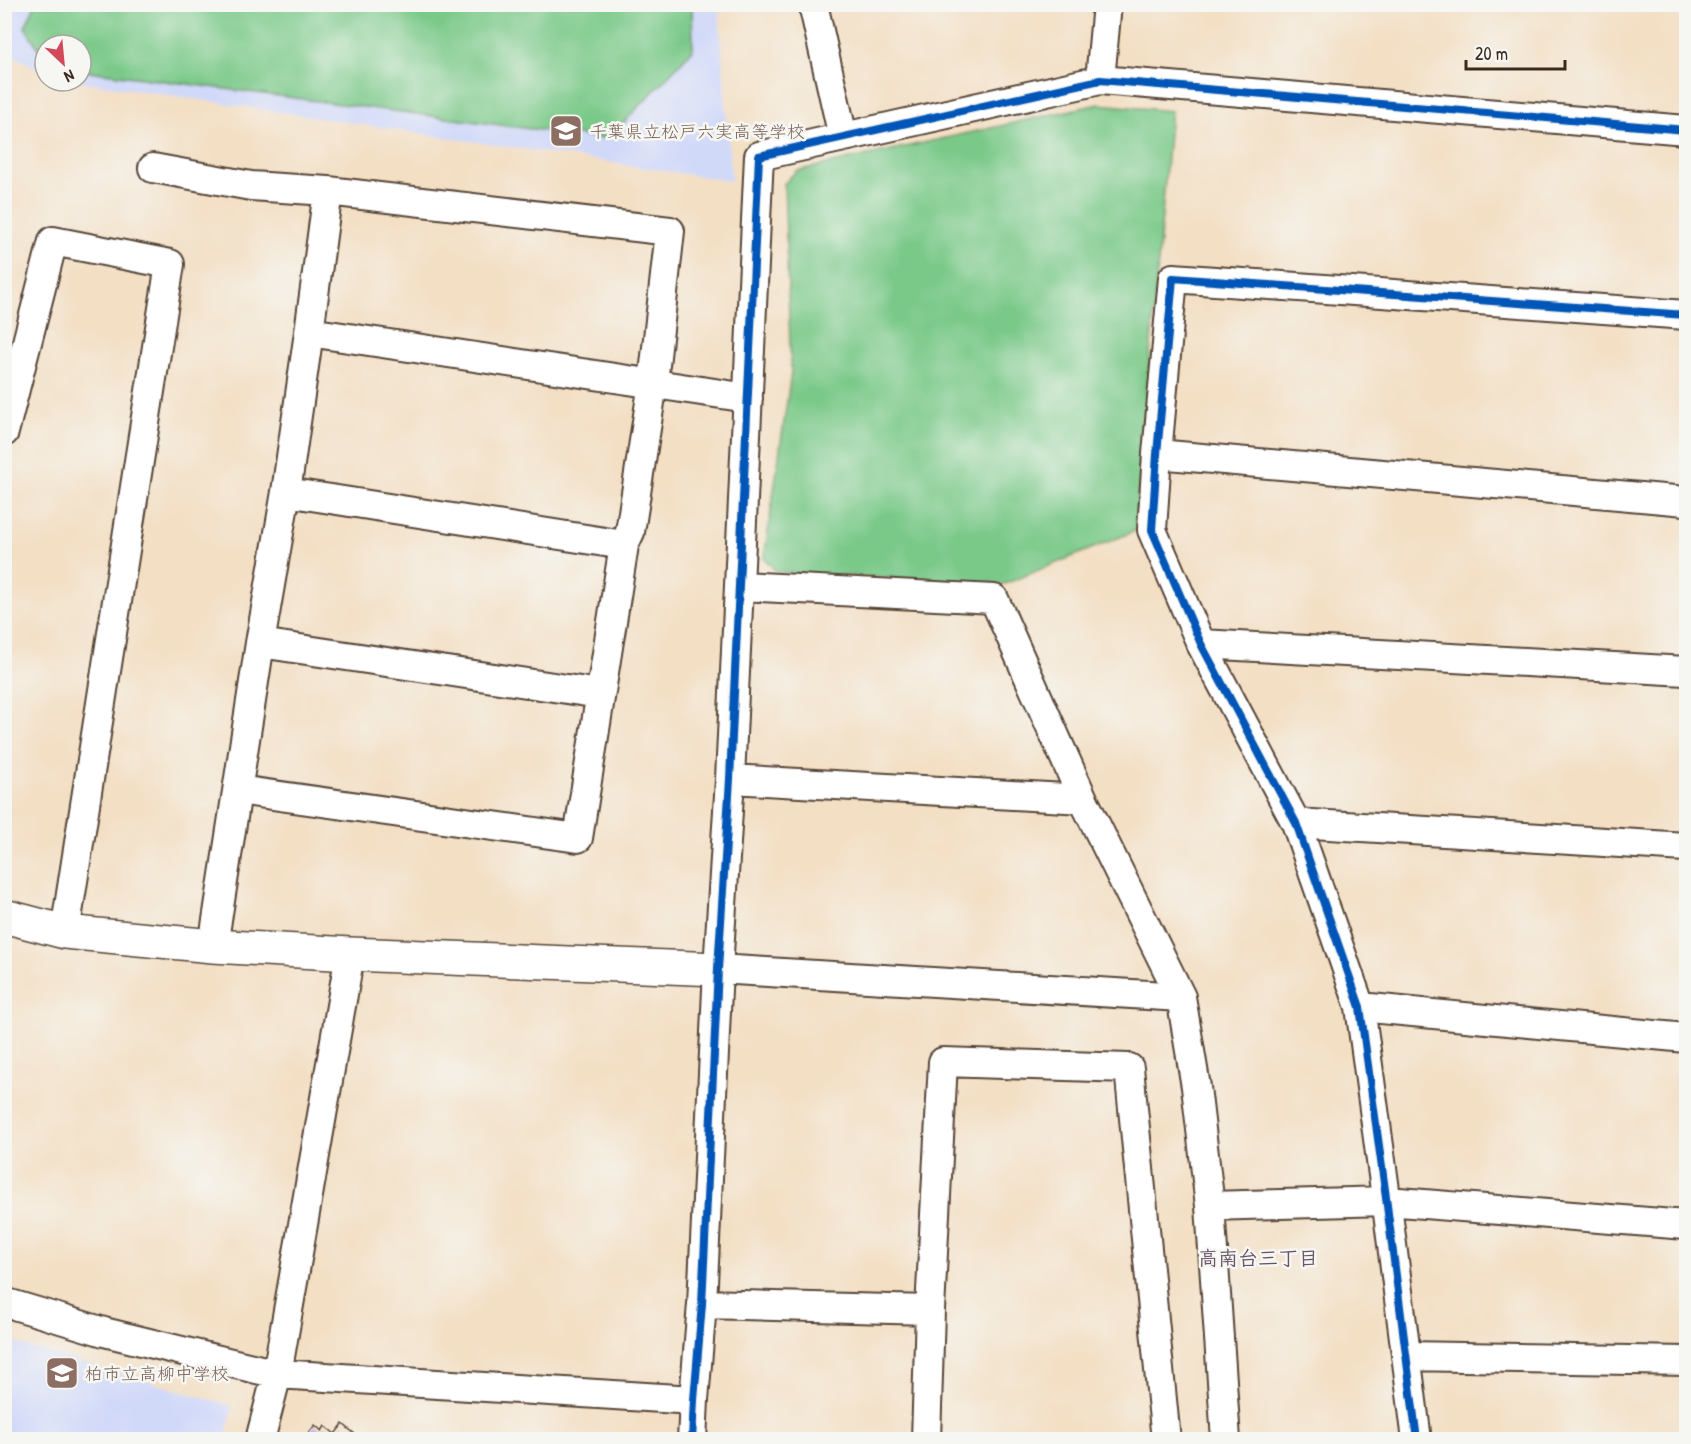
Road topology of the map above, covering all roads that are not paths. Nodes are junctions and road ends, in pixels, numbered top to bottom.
1 (813, 4) edge
2 (1107, 4) edge
3 (1100, 80) junction
4 (1686, 130) edge
5 (843, 137) junction
6 (153, 168) dead end
7 (328, 191) junction
8 (1686, 315) edge
9 (309, 332) junction
10 (653, 383) junction
11 (748, 398) junction
12 (4, 432) edge
13 (1156, 454) junction
14 (285, 492) junction
15 (1686, 501) edge
16 (624, 545) junction
17 (740, 586) junction
18 (260, 643) junction
19 (1201, 644) junction
20 (1686, 671) edge
21 (600, 694) junction
22 (730, 779) junction
23 (238, 790) junction
24 (1083, 799) junction
25 (1296, 823) junction
26 (1686, 847) edge
27 (4, 916) edge
28 (65, 932) junction
29 (213, 946) junction
30 (350, 954) junction
31 (718, 969) junction
32 (1181, 997) junction
33 (1360, 1007) junction
34 (1686, 1038) edge
35 (1387, 1201) junction
36 (1210, 1206) junction
37 (1686, 1225) edge
38 (4, 1302) edge
39 (702, 1304) junction
40 (930, 1310) junction
41 (1406, 1356) junction
42 (1686, 1361) edge
43 (277, 1374) junction
44 (694, 1400) junction
45 (260, 1440) edge
46 (692, 1440) edge
47 (926, 1440) edge
48 (1166, 1440) edge
49 (1226, 1440) edge
50 (1418, 1440) edge

1 - 5 street
2 - 3 street
3 - 4 street
3 - 5 street
5 - 11 street
6 - 7 street
7 - 9 street
7 - 10 street
8 - 13 street
9 - 10 street
9 - 14 street
10 - 11 street
10 - 16 street
11 - 17 street
12 - 28 street
13 - 15 street
13 - 19 street
14 - 16 street
14 - 18 street
16 - 21 street
17 - 22 street
17 - 24 street
18 - 21 street
18 - 23 street
19 - 20 street
19 - 25 street
21 - 23 street
22 - 24 street
22 - 31 street
23 - 29 street
24 - 32 street
25 - 26 street
25 - 33 street
27 - 28 street
28 - 29 street
29 - 30 street
30 - 31 street
30 - 43 street
31 - 32 street
31 - 39 street
32 - 36 street
33 - 34 street
33 - 35 street
35 - 36 street
35 - 37 street
35 - 41 street
36 - 49 street
38 - 43 street
39 - 40 street
39 - 44 street
40 - 47 street
40 - 48 street
41 - 42 street
41 - 50 street
43 - 44 street
43 - 45 street
44 - 46 street

